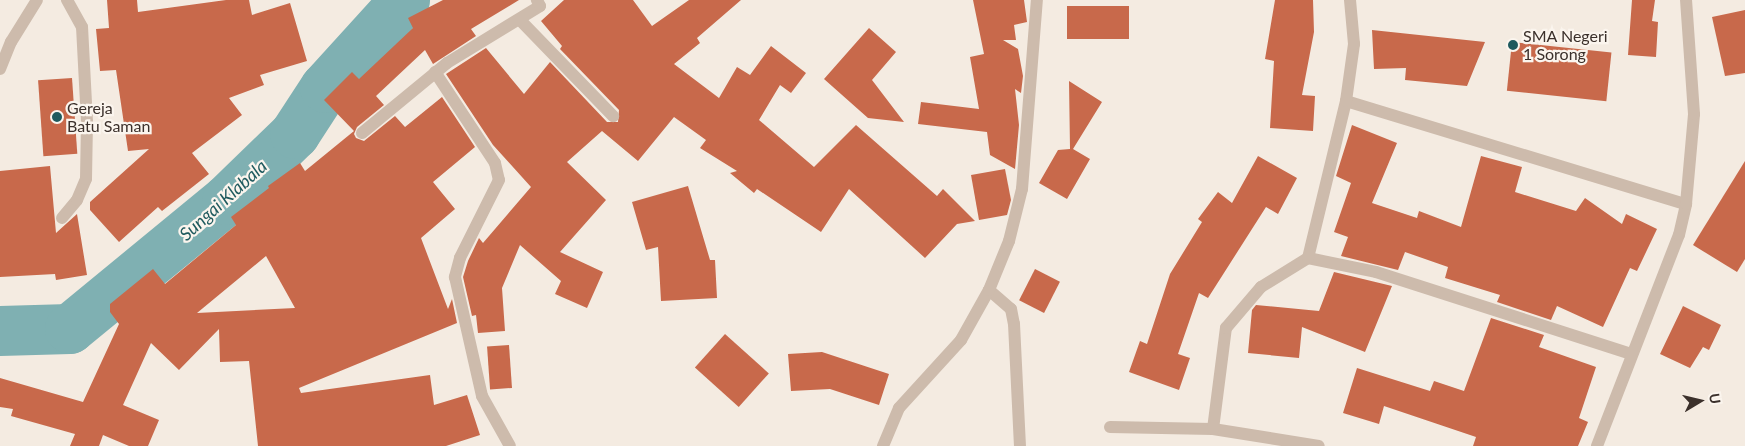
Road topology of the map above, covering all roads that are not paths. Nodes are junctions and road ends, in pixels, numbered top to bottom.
1 (37, 0) edge
2 (67, 0) edge
3 (1037, 0) edge
4 (1350, 0) edge
5 (1686, 0) edge
6 (542, 2) edge
7 (520, 20) junction
8 (0, 69) edge
9 (435, 72) junction
10 (1346, 101) junction
11 (613, 116) dead end
12 (362, 133) dead end
13 (1686, 204) junction
14 (62, 218) dead end
15 (1308, 258) junction
16 (989, 290) junction
17 (1631, 354) junction
18 (1110, 427) dead end
19 (1213, 429) junction
20 (510, 446) edge
21 (884, 446) edge
22 (1020, 446) edge
23 (1319, 446) edge
24 (1597, 446) edge

1 - 8 street
2 - 14 street
3 - 16 street
4 - 10 street
5 - 13 street
6 - 7 street
7 - 9 street
7 - 11 street
9 - 12 street
9 - 20 street
10 - 13 street
10 - 15 street
13 - 17 street
15 - 17 street
15 - 19 street
16 - 21 street
16 - 22 street
17 - 24 street
18 - 19 street
19 - 23 street

